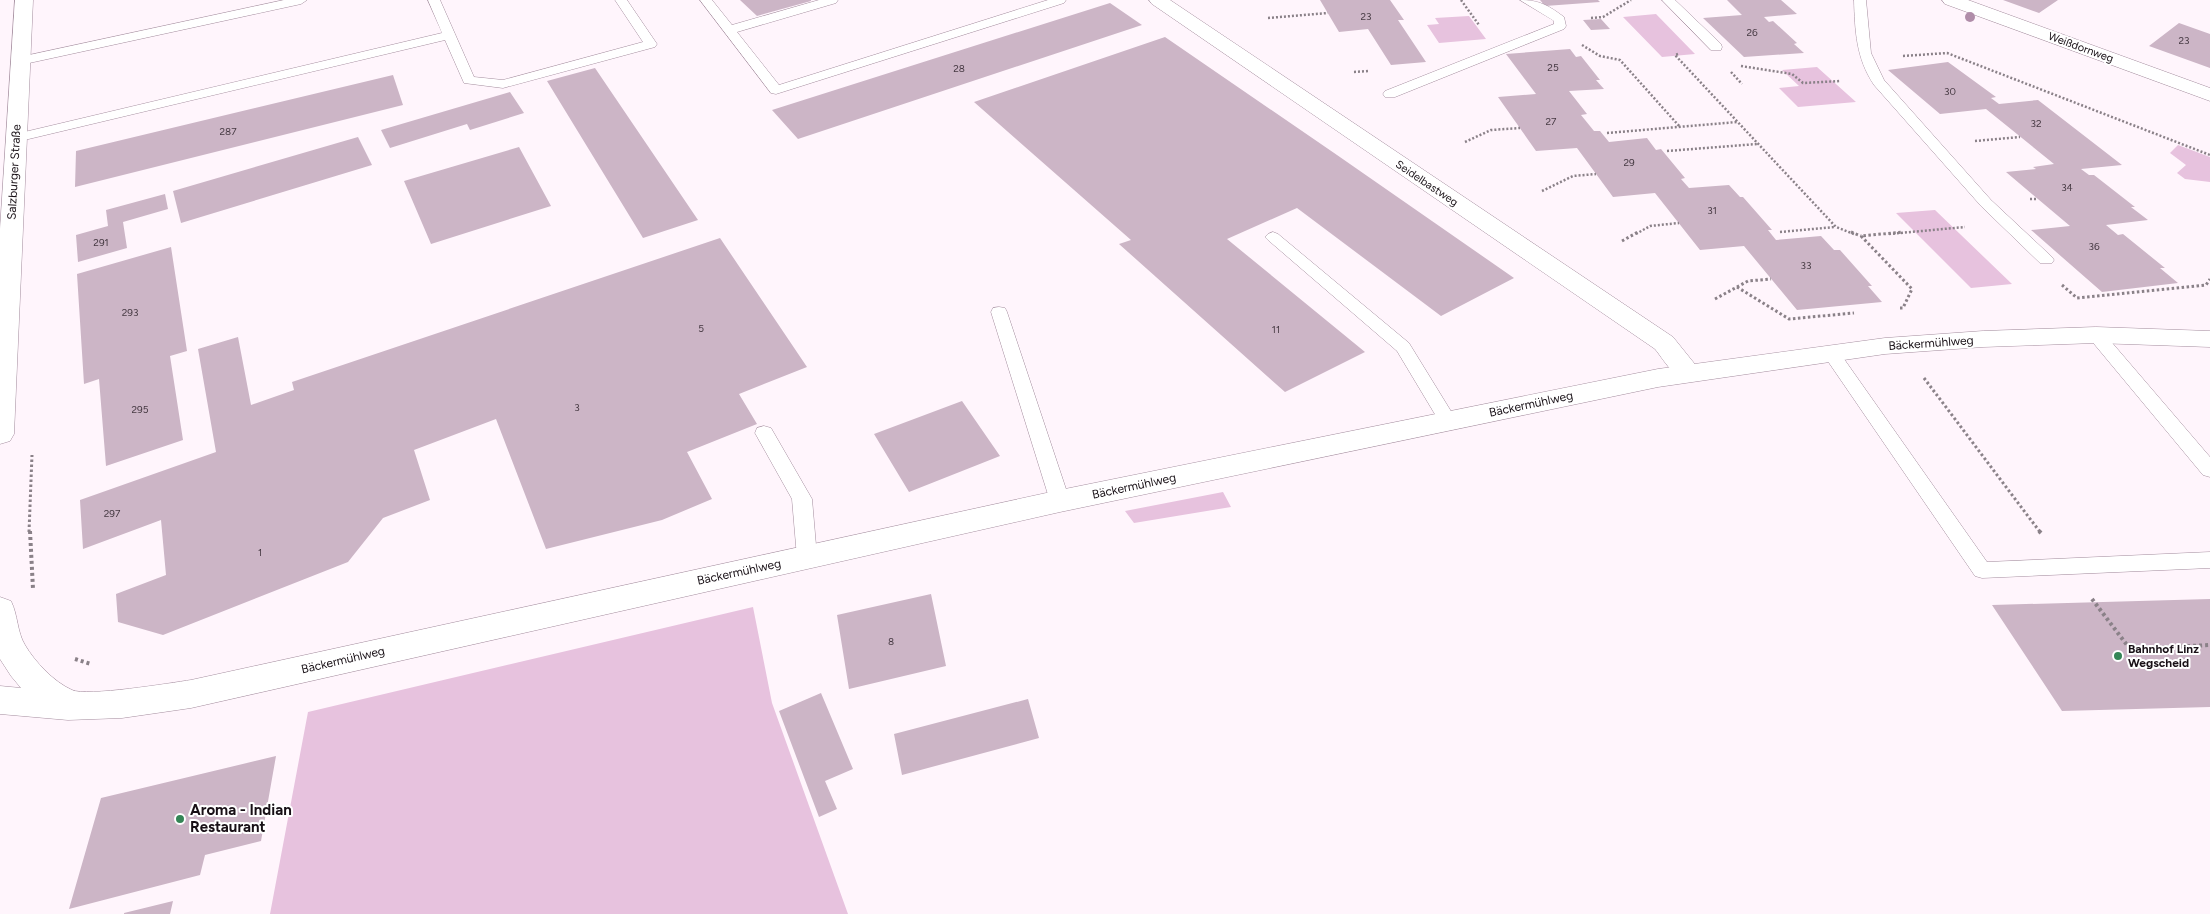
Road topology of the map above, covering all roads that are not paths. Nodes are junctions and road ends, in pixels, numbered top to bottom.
1 (24, 0) edge
2 (301, 0) edge
3 (434, 0) edge
4 (621, 0) edge
5 (706, 0) edge
6 (832, 0) edge
7 (1014, 0) edge
8 (1060, 0) edge
9 (1158, 0) edge
10 (1526, 0) edge
11 (1668, 0) edge
12 (1860, 0) edge
13 (1951, 0) edge
14 (1027, 10) junction
15 (729, 30) junction
16 (449, 36) junction
17 (1716, 46) dead end
18 (20, 61) junction
19 (1390, 94) dead end
20 (2210, 95) edge
21 (16, 138) junction
22 (1273, 237) dead end
23 (2046, 260) dead end
24 (999, 312) dead end
25 (2096, 335) junction
26 (2210, 340) edge
27 (1831, 353) junction
28 (1689, 373) junction
29 (1, 399) edge
30 (1448, 422) junction
31 (764, 433) dead end
32 (0, 434) edge
33 (2210, 470) edge
34 (1060, 501) junction
35 (807, 557) junction
36 (2210, 560) edge
37 (0, 610) edge
38 (0, 700) edge
39 (68, 706) junction

1 - 18 street, Salzburger Straße
2 - 18 lane
3 - 16 lane
4 - 16 lane
5 - 15 lane
6 - 15 lane
7 - 14 lane
8 - 14 lane
9 - 28 street, Seidelbastweg
10 - 19 lane
11 - 17 lane
12 - 23 lane
13 - 20 street, Weißdornweg
14 - 15 lane
16 - 21 lane
18 - 21 street, Salzburger Straße
21 - 29 street, Salzburger Straße
22 - 30 lane
24 - 34 lane
25 - 26 street, Bäckermühlweg
25 - 27 street, Bäckermühlweg
25 - 33 lane
27 - 28 street, Bäckermühlweg
27 - 36 lane
28 - 30 street, Bäckermühlweg
29 - 32 street, Salzburger Straße
30 - 34 street, Bäckermühlweg
31 - 35 lane
34 - 35 street, Bäckermühlweg
35 - 39 street, Bäckermühlweg
37 - 39 street
38 - 39 street, Bäckermühlweg

